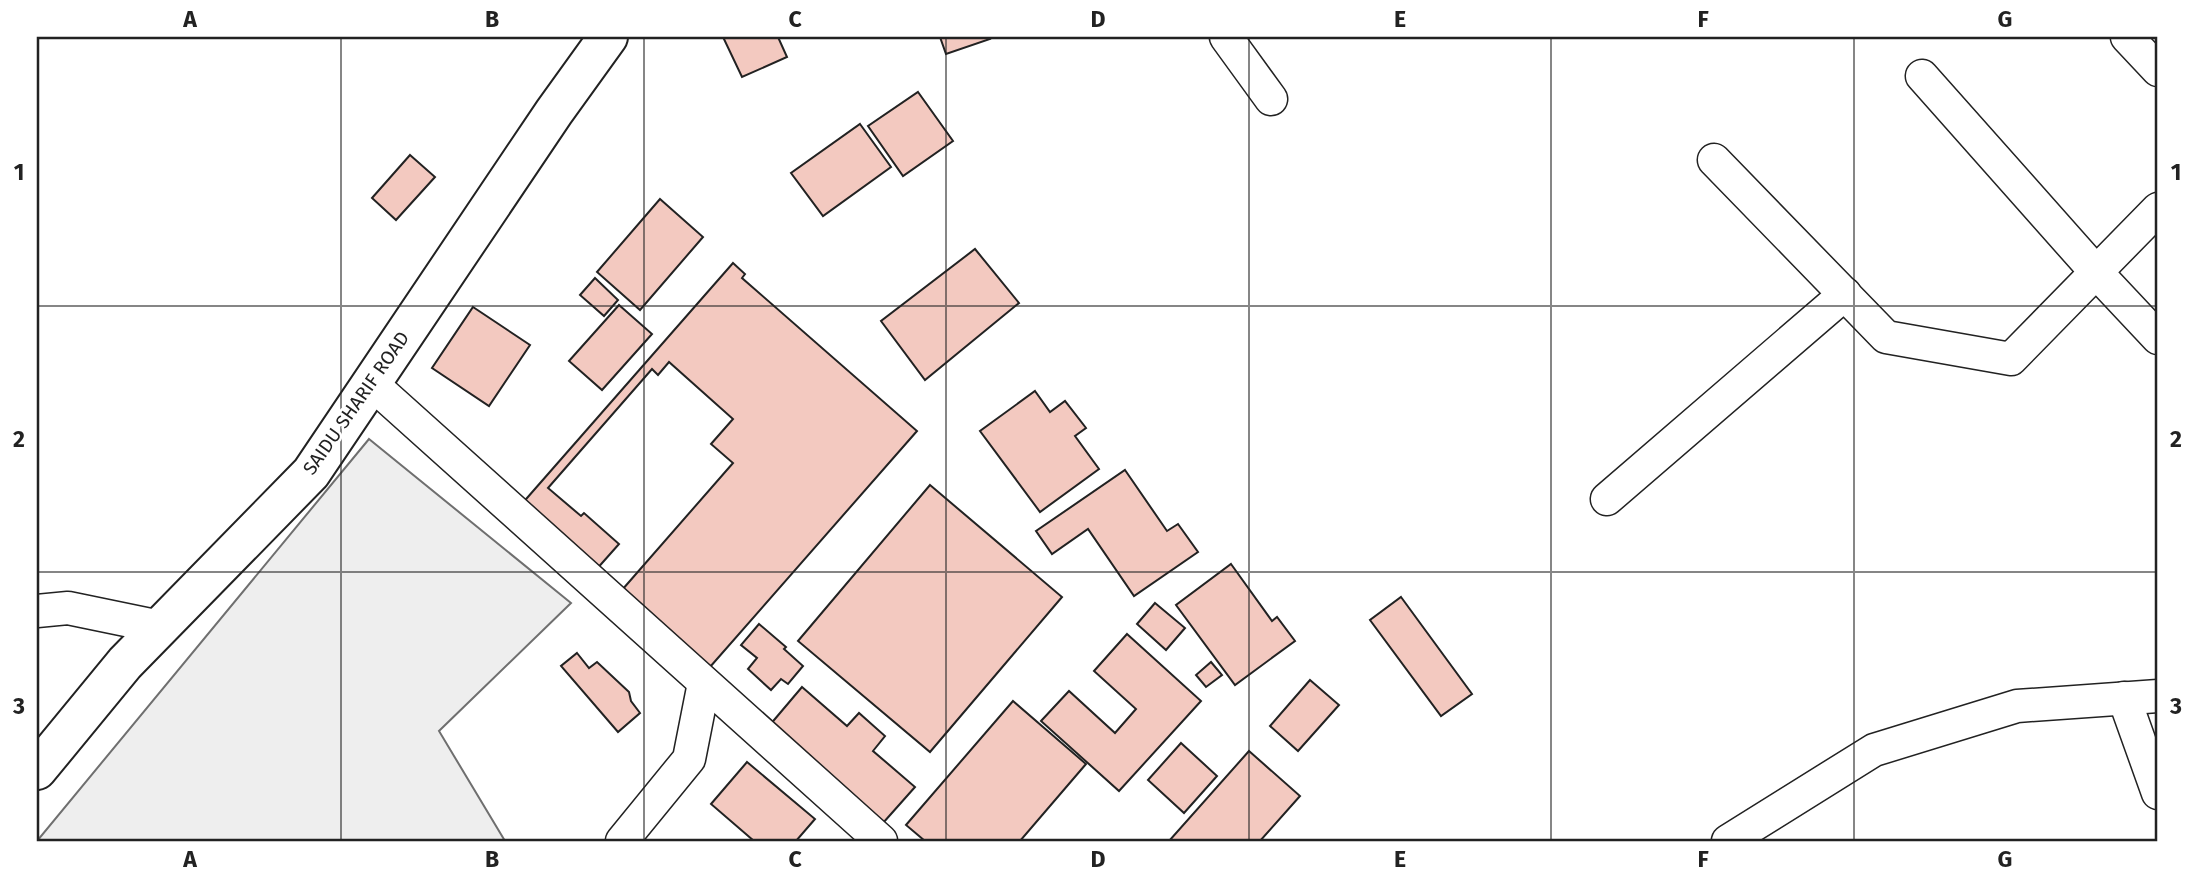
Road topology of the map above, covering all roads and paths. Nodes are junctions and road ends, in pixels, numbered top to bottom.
1 (608, 37) edge
2 (1226, 37) edge
3 (2127, 37) edge
4 (2158, 70) edge
5 (1922, 76) dead end
6 (1271, 99) dead end
7 (1714, 160) dead end
8 (2158, 209) edge
9 (2096, 272) junction
10 (1845, 294) junction
11 (2158, 338) edge
12 (371, 383) junction
13 (1607, 499) dead end
14 (37, 611) edge
15 (160, 627) junction
16 (704, 683) junction
17 (2158, 696) edge
18 (2124, 698) junction
19 (37, 770) edge
20 (2158, 793) edge
21 (622, 841) edge
22 (881, 841) edge
23 (1728, 841) edge

1 - 12 main road, SAIDU SHARIF ROAD
2 - 6 street
3 - 4 street
5 - 9 street
7 - 10 street
8 - 9 street
9 - 10 street
9 - 11 street
10 - 13 street
12 - 15 main road, SAIDU SHARIF ROAD
12 - 16 street
14 - 15 street
15 - 19 main road, SAIDU SHARIF ROAD
16 - 21 street
16 - 22 street
17 - 18 street
18 - 20 street
18 - 23 street

